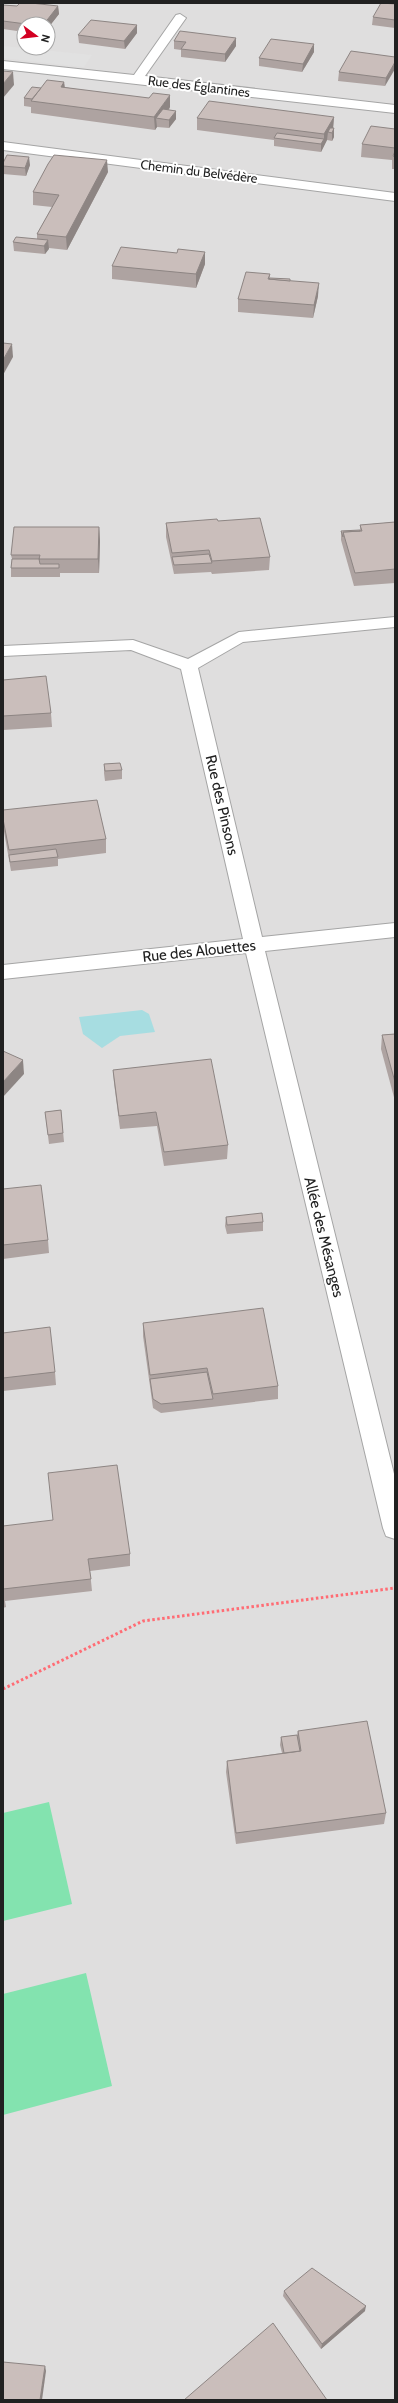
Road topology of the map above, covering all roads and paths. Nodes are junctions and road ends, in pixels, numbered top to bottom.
1 (180, 18) dead end
2 (3, 65) edge
3 (137, 79) junction
4 (395, 109) edge
5 (3, 146) edge
6 (395, 197) edge
7 (395, 622) edge
8 (3, 651) edge
9 (189, 666) junction
10 (395, 930) edge
11 (254, 945) junction
12 (3, 972) edge
13 (395, 1528) edge
14 (395, 1588) edge
15 (3, 1689) edge

1 - 3 street
2 - 3 street, Rue des Églantines
3 - 4 street, Rue des Églantines
5 - 6 street, Chemin du Belvédère
7 - 9 street
8 - 9 street
9 - 11 street, Rue des Pinsons
10 - 11 street, Rue des Alouettes
11 - 12 street, Rue des Alouettes
11 - 13 street, Allée des Mésanges
14 - 15 path

